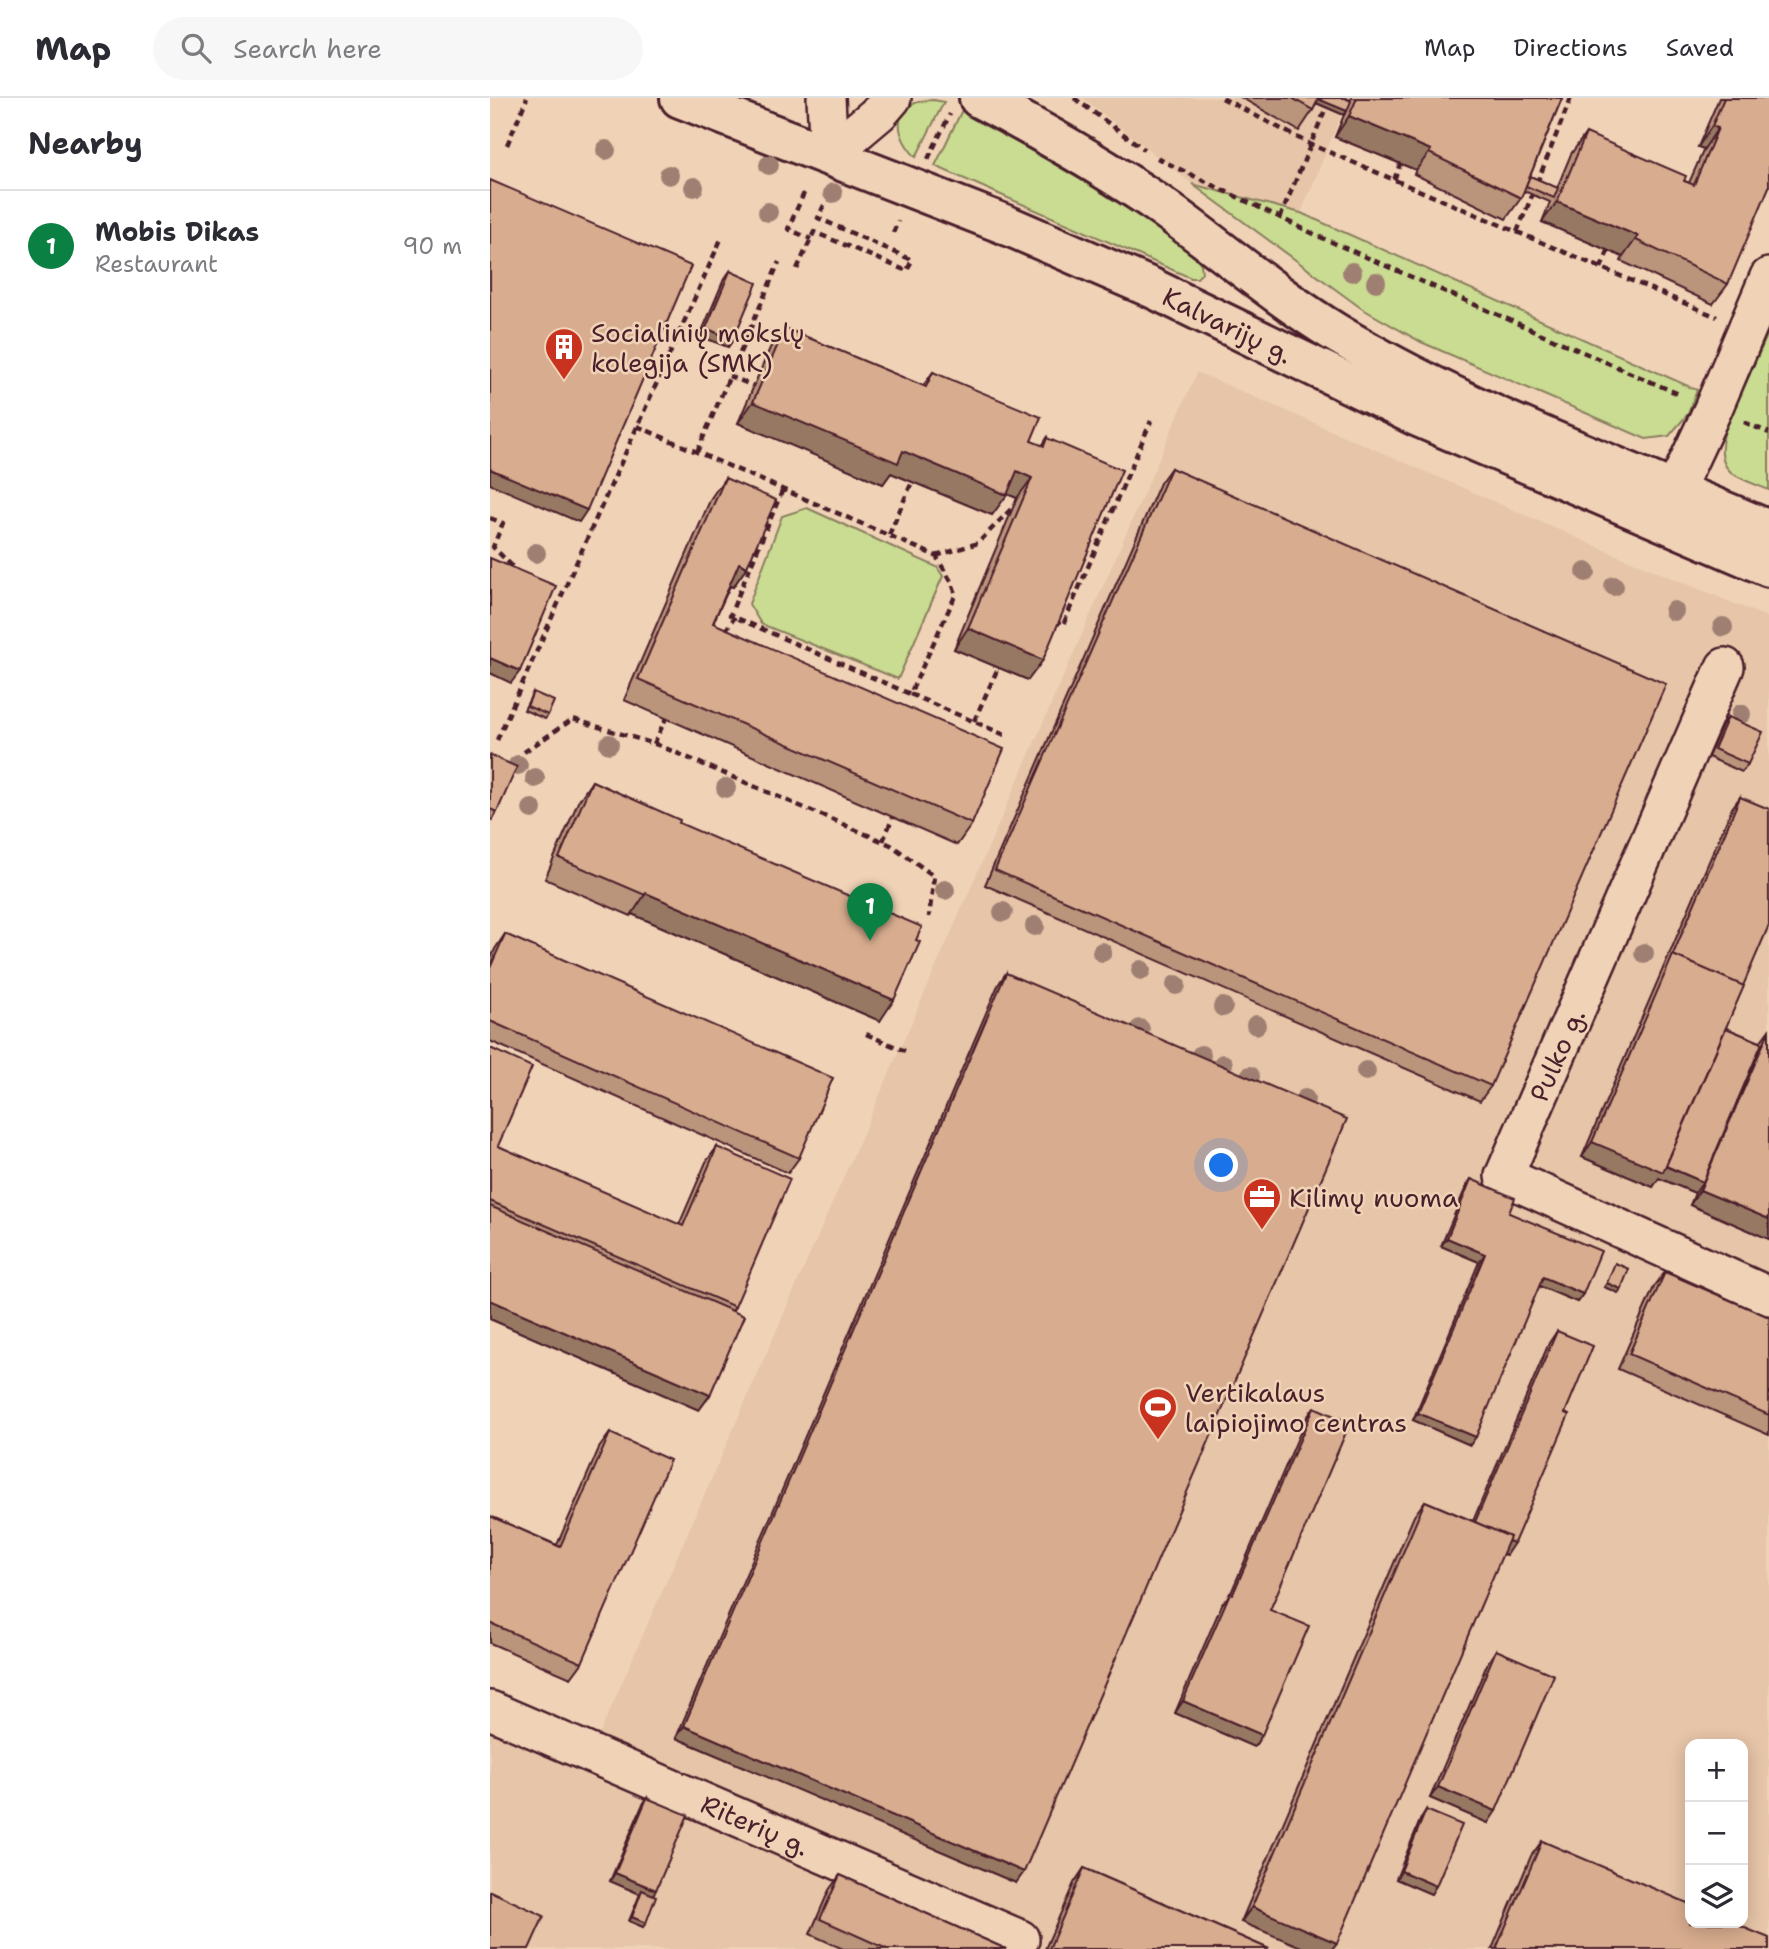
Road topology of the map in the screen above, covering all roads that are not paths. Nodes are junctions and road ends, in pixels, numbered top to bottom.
1 (680, 98) edge
2 (826, 98) edge
3 (892, 98) edge
4 (966, 102) edge
5 (829, 155) junction
6 (1769, 277) edge
7 (1675, 490) junction
8 (1769, 530) edge
9 (1769, 567) edge
10 (1726, 667) dead end
11 (1769, 1297) edge
12 (490, 1710) edge
13 (1020, 1939) dead end

1 - 5 main road, Kalvarijų g.
2 - 5 street
3 - 5 street
4 - 7 main road, Kalvarijų g.
5 - 9 main road, Kalvarijų g.
6 - 7 street
7 - 8 main road, Kalvarijų g.
10 - 11 street, Pulko g.
12 - 13 street, Riterių g.

